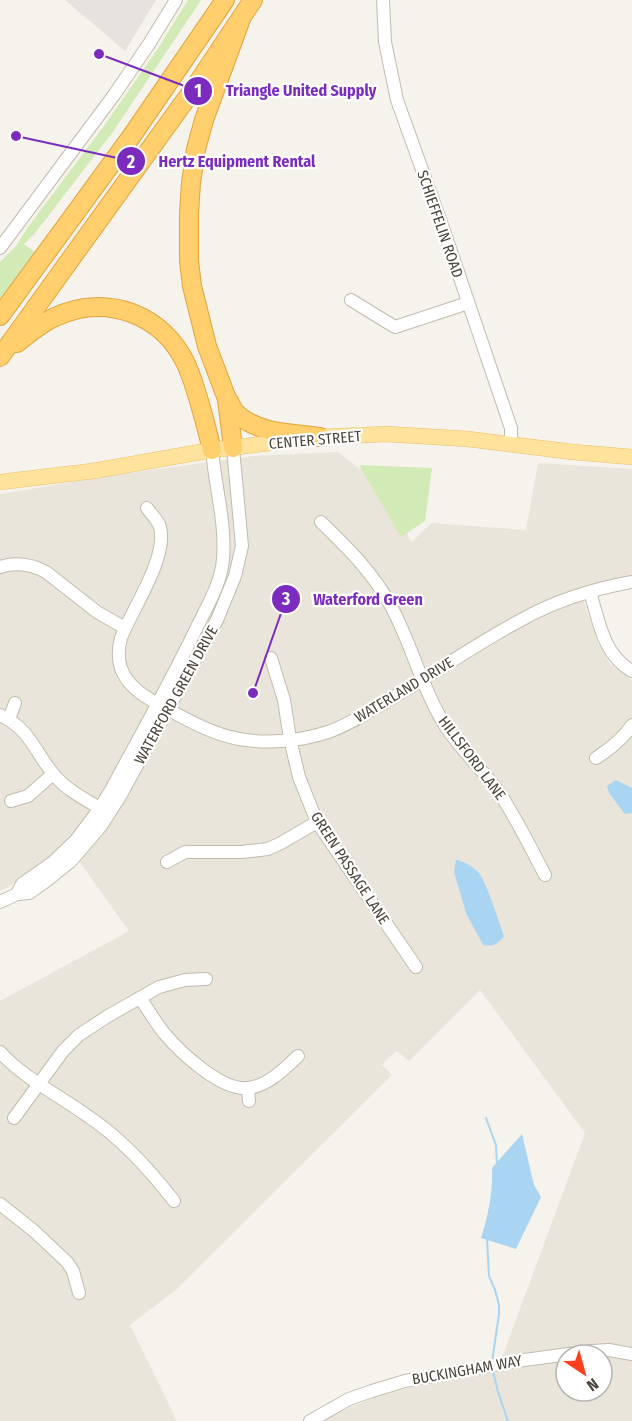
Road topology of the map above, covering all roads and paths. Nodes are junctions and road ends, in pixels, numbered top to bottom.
1 (176, 0) edge
2 (225, 0) edge
3 (254, 0) edge
4 (382, 0) edge
5 (242, 18) junction
6 (0, 248) edge
7 (351, 300) dead end
8 (468, 303) junction
9 (0, 316) edge
10 (0, 356) edge
11 (227, 399) junction
12 (320, 437) junction
13 (511, 444) junction
14 (233, 448) junction
15 (212, 450) junction
16 (632, 457) edge
17 (0, 482) edge
18 (147, 507) dead end
19 (321, 522) dead end
20 (0, 567) edge
21 (632, 582) edge
22 (590, 592) junction
23 (124, 628) junction
24 (272, 658) dead end
25 (632, 670) edge
26 (423, 679) junction
27 (15, 703) dead end
28 (162, 706) junction
29 (4, 717) edge
30 (632, 724) edge
31 (290, 739) junction
32 (596, 758) dead end
33 (53, 774) junction
34 (11, 801) dead end
35 (105, 811) junction
36 (317, 822) junction
37 (167, 862) dead end
38 (545, 875) dead end
39 (0, 902) edge
40 (416, 967) dead end
41 (206, 979) dead end
42 (140, 998) junction
43 (0, 1052) edge
44 (298, 1056) dead end
45 (38, 1084) junction
46 (248, 1088) junction
47 (249, 1101) dead end
48 (14, 1118) dead end
49 (174, 1201) dead end
50 (0, 1204) edge
51 (79, 1293) dead end
52 (632, 1354) edge
53 (310, 1421) edge

1 - 6 street
2 - 9 highway
3 - 5 highway
4 - 8 street, SCHIEFFELIN ROAD
5 - 10 highway
5 - 11 highway
7 - 8 street
8 - 13 street, SCHIEFFELIN ROAD
10 - 15 highway
11 - 12 highway
11 - 14 highway
12 - 13 main road, CENTER STREET
12 - 14 main road, CENTER STREET
13 - 16 main road, CENTER STREET
14 - 15 main road, CENTER STREET
14 - 28 street, WATERFORD GREEN DRIVE
15 - 17 main road, CENTER STREET
15 - 28 street, WATERFORD GREEN DRIVE
18 - 23 street, WATERLAND DRIVE
19 - 26 street, HILLSFORD LANE
20 - 23 street
21 - 22 street, WATERLAND DRIVE
22 - 25 street
22 - 26 street, WATERLAND DRIVE
23 - 28 street, WATERLAND DRIVE
24 - 31 street, GREEN PASSAGE LANE
26 - 31 street, WATERLAND DRIVE
26 - 38 street, HILLSFORD LANE
27 - 29 street
28 - 31 street, WATERLAND DRIVE
28 - 35 street, WATERFORD GREEN DRIVE
29 - 33 street
30 - 32 street
31 - 36 street, GREEN PASSAGE LANE
33 - 34 street
33 - 35 street
35 - 39 street, WATERFORD GREEN DRIVE
36 - 37 street
36 - 40 street, GREEN PASSAGE LANE
41 - 42 street
42 - 45 street
42 - 46 street
43 - 45 street
44 - 46 street
45 - 48 street
45 - 49 street
46 - 47 street
50 - 51 street
52 - 53 street, BUCKINGHAM WAY

